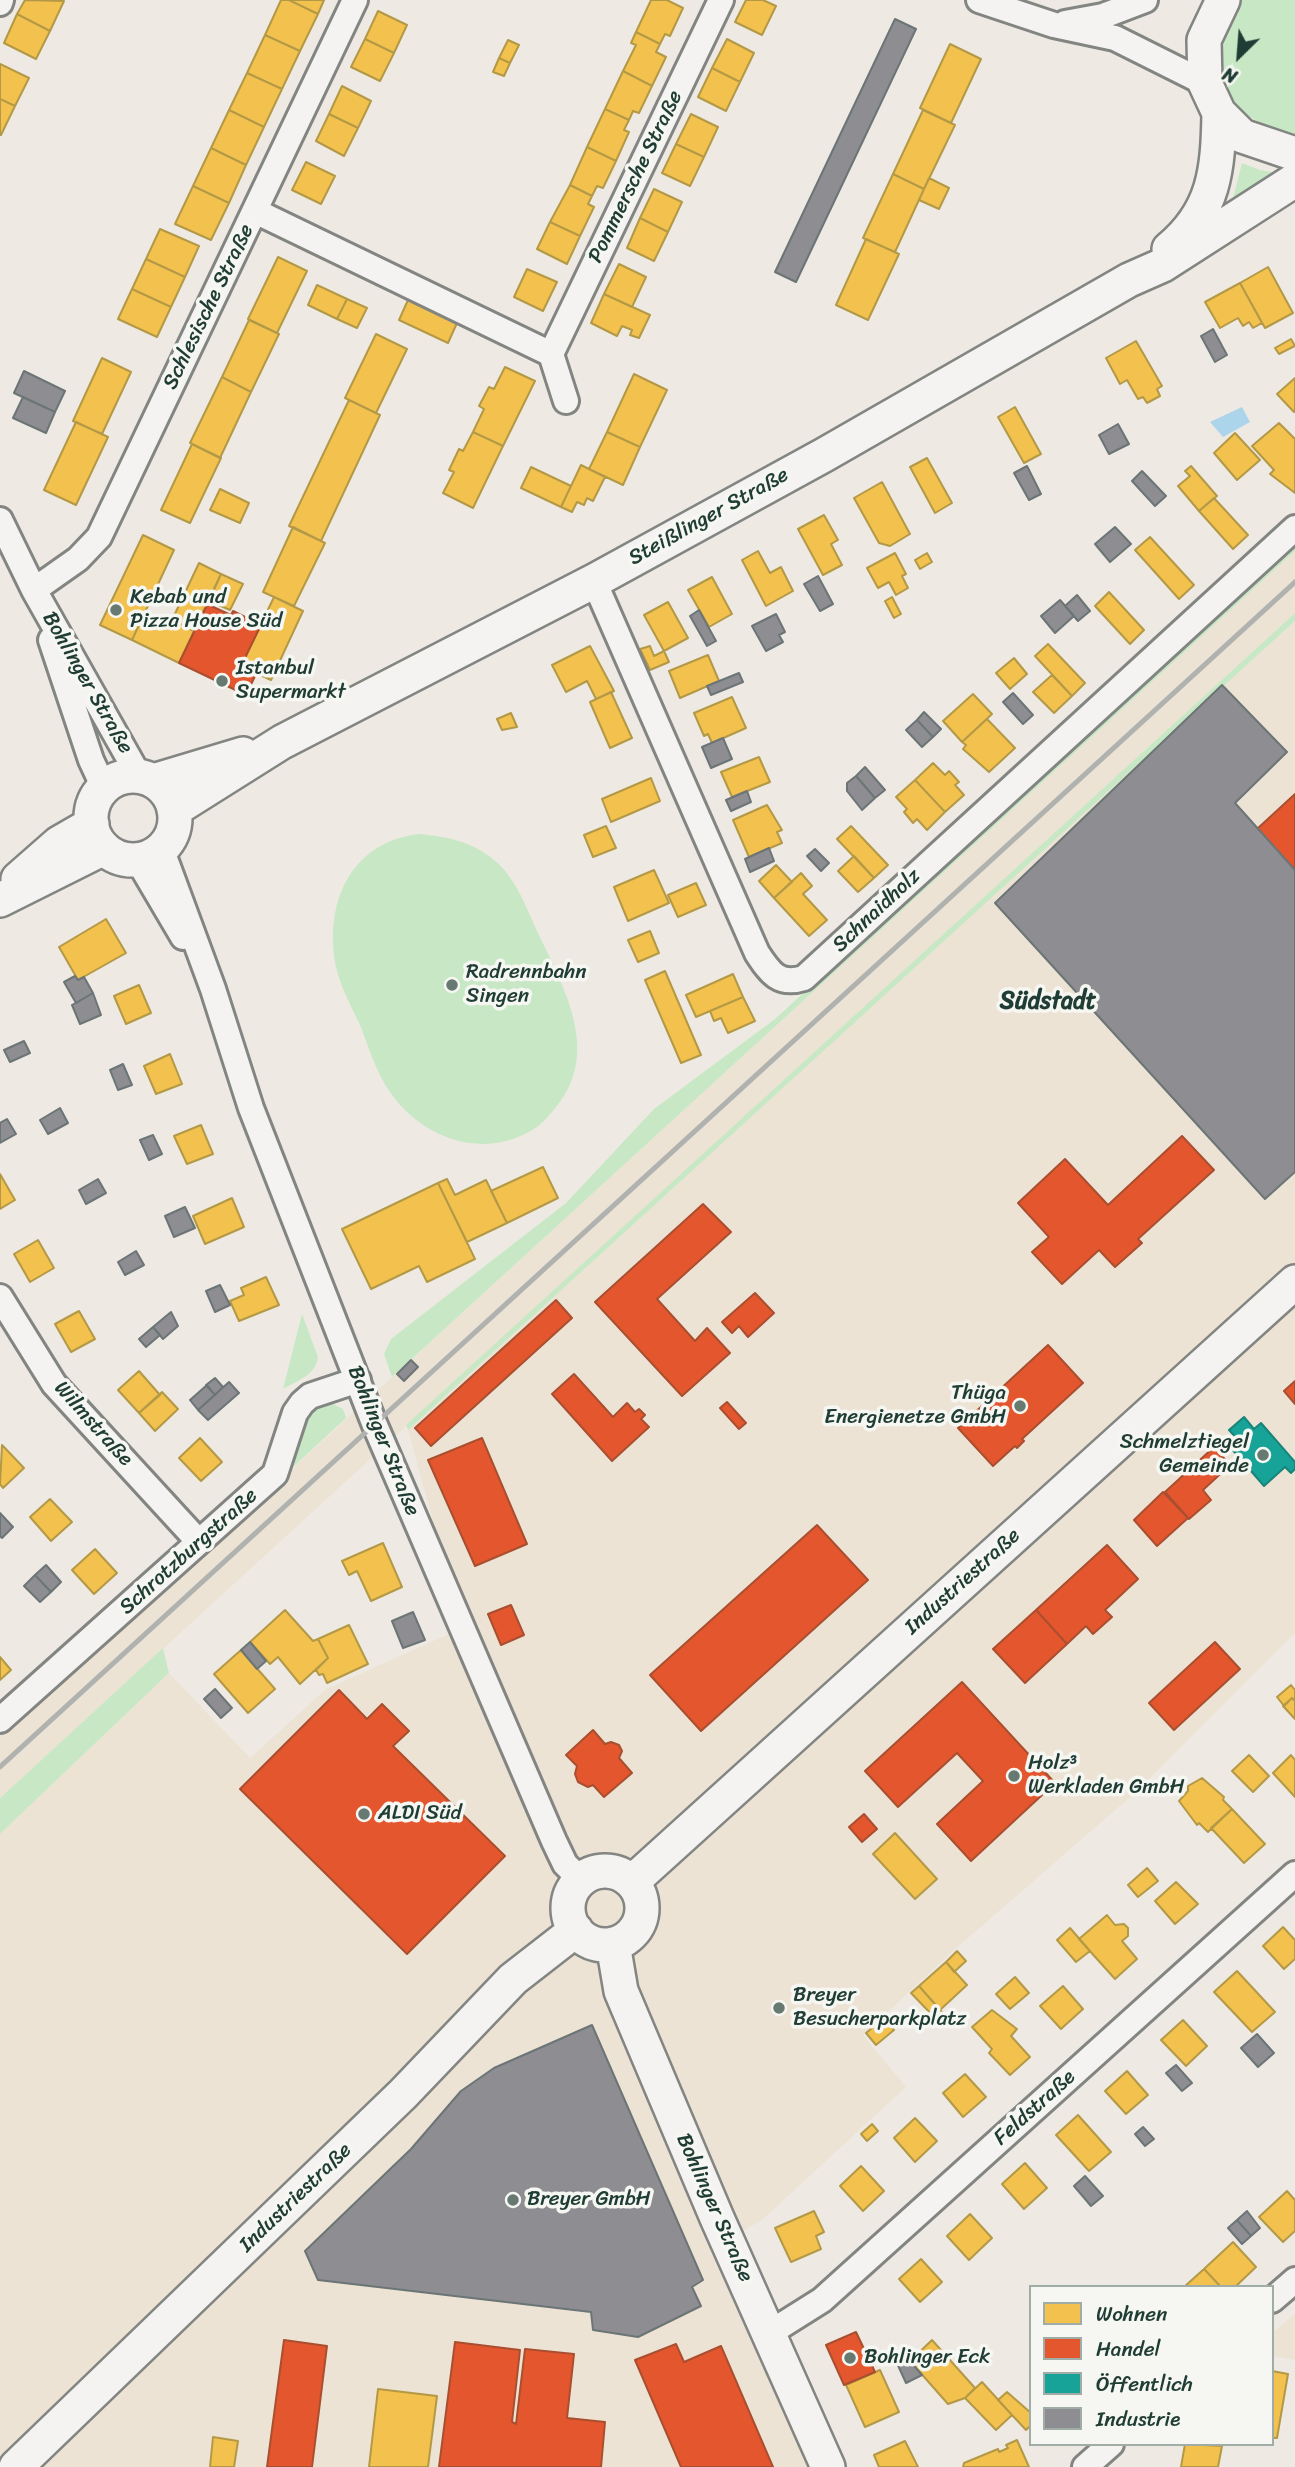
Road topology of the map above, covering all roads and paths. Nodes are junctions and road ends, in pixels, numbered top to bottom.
1 (355, 0) edge
2 (721, 0) edge
3 (979, 0) edge
4 (1145, 0) edge
5 (1223, 0) edge
6 (1054, 25) junction
7 (1205, 83) junction
8 (1219, 113) junction
9 (1295, 154) edge
10 (1295, 180) edge
11 (255, 211) junction
12 (1129, 280) junction
13 (551, 354) junction
14 (566, 401) dead end
15 (0, 520) edge
16 (1295, 528) edge
17 (594, 580) junction
18 (34, 590) junction
19 (282, 742) junction
20 (146, 778) junction
21 (104, 788) junction
22 (174, 810) junction
23 (98, 836) junction
24 (149, 854) junction
25 (0, 895) edge
26 (0, 900) edge
27 (1295, 1282) edge
28 (1, 1302) edge
29 (358, 1380) junction
30 (200, 1542) junction
31 (0, 1720) edge
32 (1295, 1874) edge
33 (581, 1881) junction
34 (632, 1882) junction
35 (576, 1930) junction
36 (613, 1944) junction
37 (1295, 2280) edge
38 (1274, 2298) edge
39 (768, 2334) junction
40 (1109, 2446) edge
41 (16, 2467) edge
42 (828, 2467) edge
43 (1086, 2467) edge

1 - 11 street, Schlesische Straße
2 - 13 street, Pommersche Straße
3 - 6 street
4 - 6 street
5 - 7 street, Steißlinger Straße
6 - 7 street
7 - 8 street, Steißlinger Straße
8 - 9 street, Steißlinger Straße
8 - 12 street, Steißlinger Straße
10 - 12 street, Steißlinger Straße
11 - 13 street
11 - 18 street, Schlesische Straße
12 - 17 street, Steißlinger Straße
13 - 14 street
15 - 18 street, Bohlinger Straße
16 - 17 street, Schnaidholz
17 - 19 street, Steißlinger Straße
18 - 20 street, Bohlinger Straße
18 - 21 street, Bohlinger Straße
19 - 20 street, Steißlinger Straße
19 - 22 street, Steißlinger Straße
20 - 21 street, Steißlinger Straße
20 - 22 street
21 - 23 street
22 - 24 street
23 - 24 street
23 - 25 street
23 - 26 street
24 - 29 street, Bohlinger Straße
27 - 34 street, Industriestraße
28 - 30 street, Wilmstraße
29 - 30 street, Schrotzburgstraße
29 - 33 street, Bohlinger Straße
30 - 31 street, Schrotzburgstraße
32 - 39 street, Feldstraße
33 - 34 street
33 - 35 street
34 - 36 street
35 - 36 street
35 - 41 street, Industriestraße
36 - 39 street, Bohlinger Straße
37 - 38 street
39 - 42 street, Bohlinger Straße
40 - 43 street

